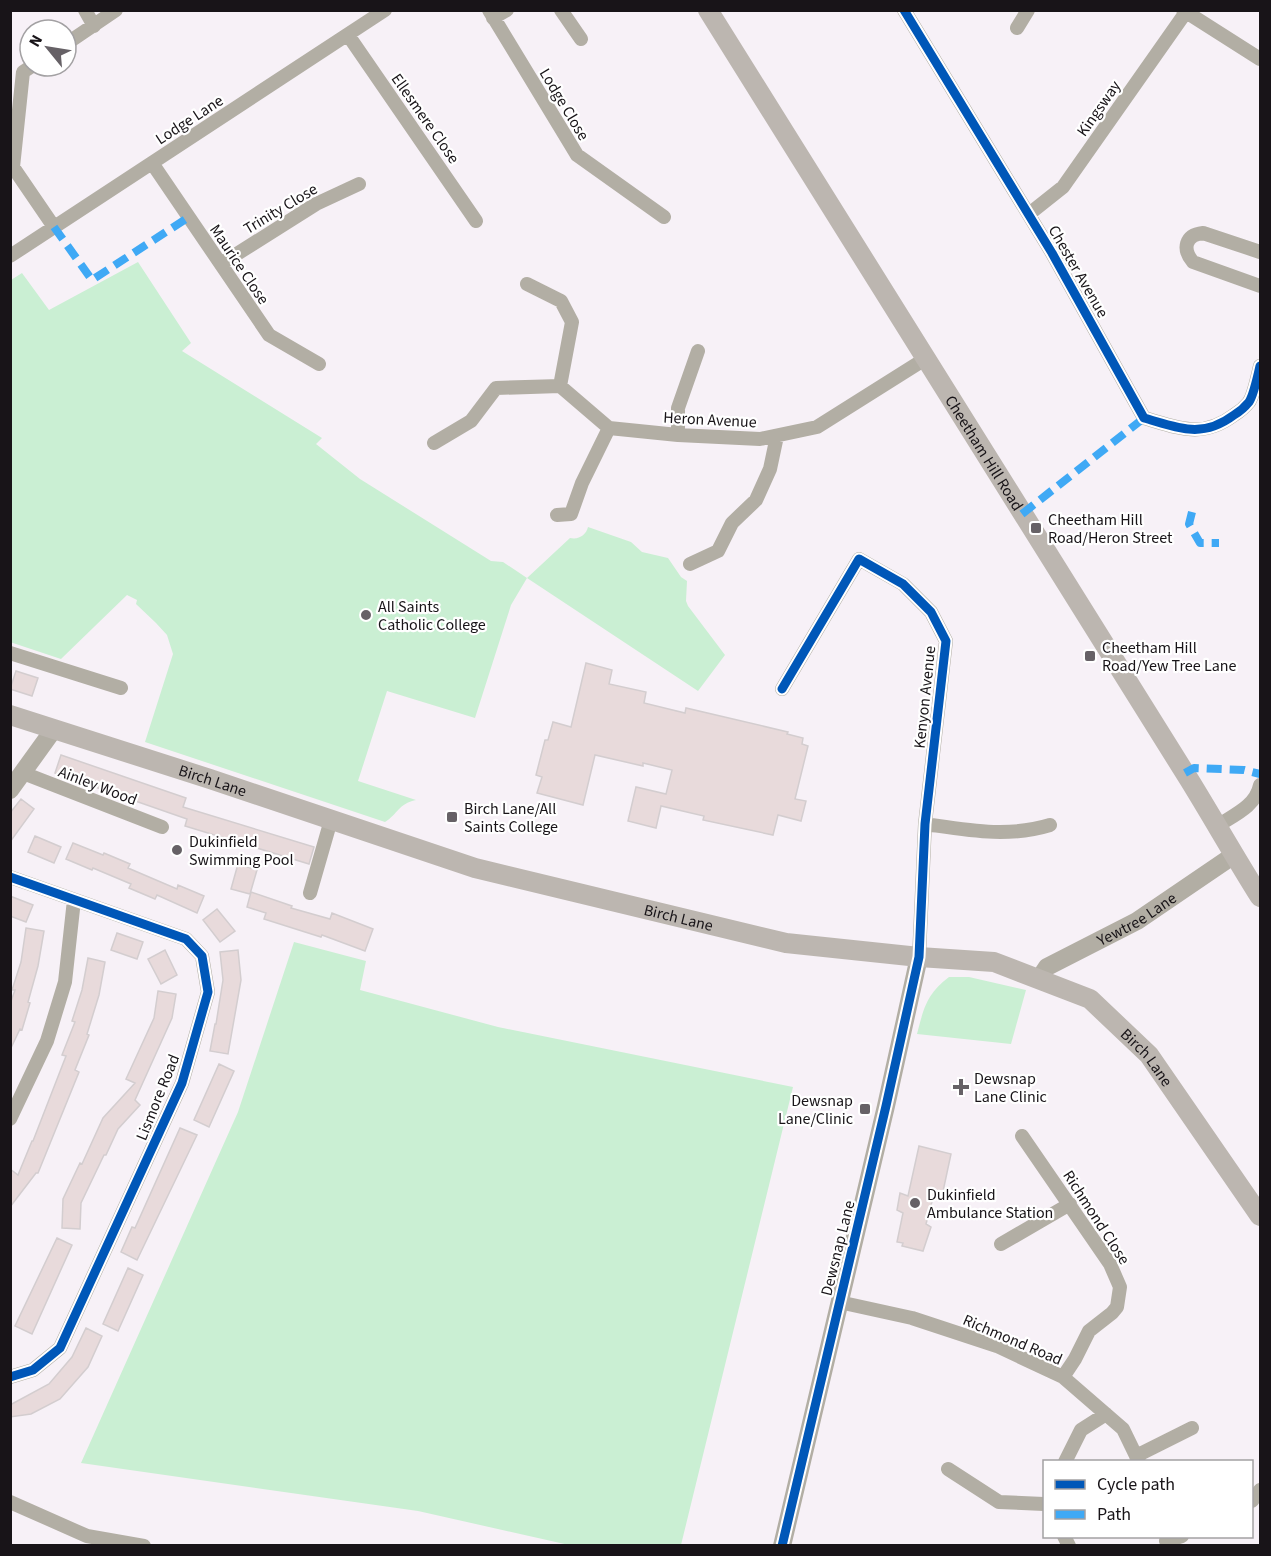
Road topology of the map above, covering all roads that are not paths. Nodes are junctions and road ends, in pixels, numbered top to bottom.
1 (85, 10) edge
2 (116, 10) edge
3 (385, 10) edge
4 (507, 10) edge
5 (561, 10) edge
6 (708, 10) edge
7 (904, 10) edge
8 (1028, 10) edge
9 (1184, 11) edge
10 (491, 14) edge
11 (94, 26) junction
12 (1017, 28) dead end
13 (348, 35) junction
14 (78, 36) edge
15 (581, 39) dead end
16 (1260, 59) edge
17 (22, 78) edge
18 (152, 163) junction
19 (359, 184) dead end
20 (1029, 214) junction
21 (664, 217) dead end
22 (477, 220) dead end
23 (54, 227) junction
24 (1260, 252) edge
25 (10, 256) edge
26 (221, 264) junction
27 (527, 284) dead end
28 (1260, 286) edge
29 (698, 351) dead end
30 (925, 359) junction
31 (320, 364) dead end
32 (1260, 366) edge
33 (560, 386) junction
34 (609, 428) junction
35 (678, 435) junction
36 (777, 436) junction
37 (434, 443) dead end
38 (557, 515) dead end
39 (690, 564) dead end
40 (10, 653) edge
41 (121, 688) dead end
42 (782, 689) dead end
43 (10, 715) edge
44 (54, 729) junction
45 (22, 773) junction
46 (1260, 785) edge
47 (10, 790) edge
48 (332, 820) junction
49 (925, 824) junction
50 (1050, 825) dead end
51 (1217, 826) junction
52 (162, 827) dead end
53 (1234, 855) junction
54 (10, 877) edge
55 (310, 893) dead end
56 (1260, 897) edge
57 (74, 900) junction
58 (919, 957) junction
59 (1039, 979) junction
60 (10, 1119) edge
61 (1022, 1136) dead end
62 (1070, 1204) junction
63 (1260, 1216) edge
64 (1001, 1244) dead end
65 (839, 1302) junction
66 (10, 1377) edge
67 (1063, 1377) junction
68 (1106, 1414) junction
69 (1192, 1428) dead end
70 (1138, 1459) edge
71 (1066, 1460) edge
72 (948, 1469) dead end
73 (10, 1502) edge
74 (1043, 1504) edge
75 (144, 1545) edge
76 (782, 1545) edge

1 - 11 street
2 - 11 street
3 - 13 street, Lodge Lane
4 - 10 street
5 - 15 street
6 - 30 main road, Cheetham Hill Road
7 - 20 street, Chester Avenue
8 - 12 street
9 - 16 street
9 - 20 street, Kingsway
10 - 21 street, Lodge Close
11 - 14 street
13 - 18 street, Lodge Lane
13 - 22 street, Ellesmere Close
17 - 23 street
18 - 23 street, Lodge Lane
18 - 26 street, Maurice Close
19 - 26 street, Trinity Close
20 - 32 street, Chester Avenue
23 - 25 street, Lodge Lane
24 - 28 street
26 - 31 street, Maurice Close
27 - 33 street
29 - 35 street
30 - 36 street, Heron Avenue
30 - 51 main road, Cheetham Hill Road
33 - 34 street
33 - 37 street
34 - 35 street, Heron Avenue
34 - 38 street
35 - 36 street, Heron Avenue
36 - 39 street
40 - 41 street
42 - 49 street, Kenyon Avenue
43 - 44 main road, Birch Lane
44 - 45 street
44 - 48 main road, Birch Lane
45 - 47 street
45 - 52 street, Ainley Wood
46 - 51 street
48 - 55 street
48 - 58 main road, Birch Lane
49 - 50 street
49 - 58 street, Kenyon Avenue
51 - 53 main road, Cheetham Hill Road
53 - 56 main road, Cheetham Hill Road
53 - 59 street, Yewtree Lane
54 - 57 street, Lismore Road
57 - 60 street
57 - 66 street, Lismore Road
58 - 59 main road, Birch Lane
58 - 65 street, Dewsnap Lane
59 - 63 main road, Birch Lane
61 - 62 street, Richmond Close
62 - 64 street
62 - 67 street, Richmond Close
65 - 67 street, Richmond Road
65 - 76 street, Dewsnap Lane
67 - 68 street, Richmond Road
68 - 70 street, Richmond Road
68 - 71 street
69 - 70 street
72 - 74 street
73 - 75 street

